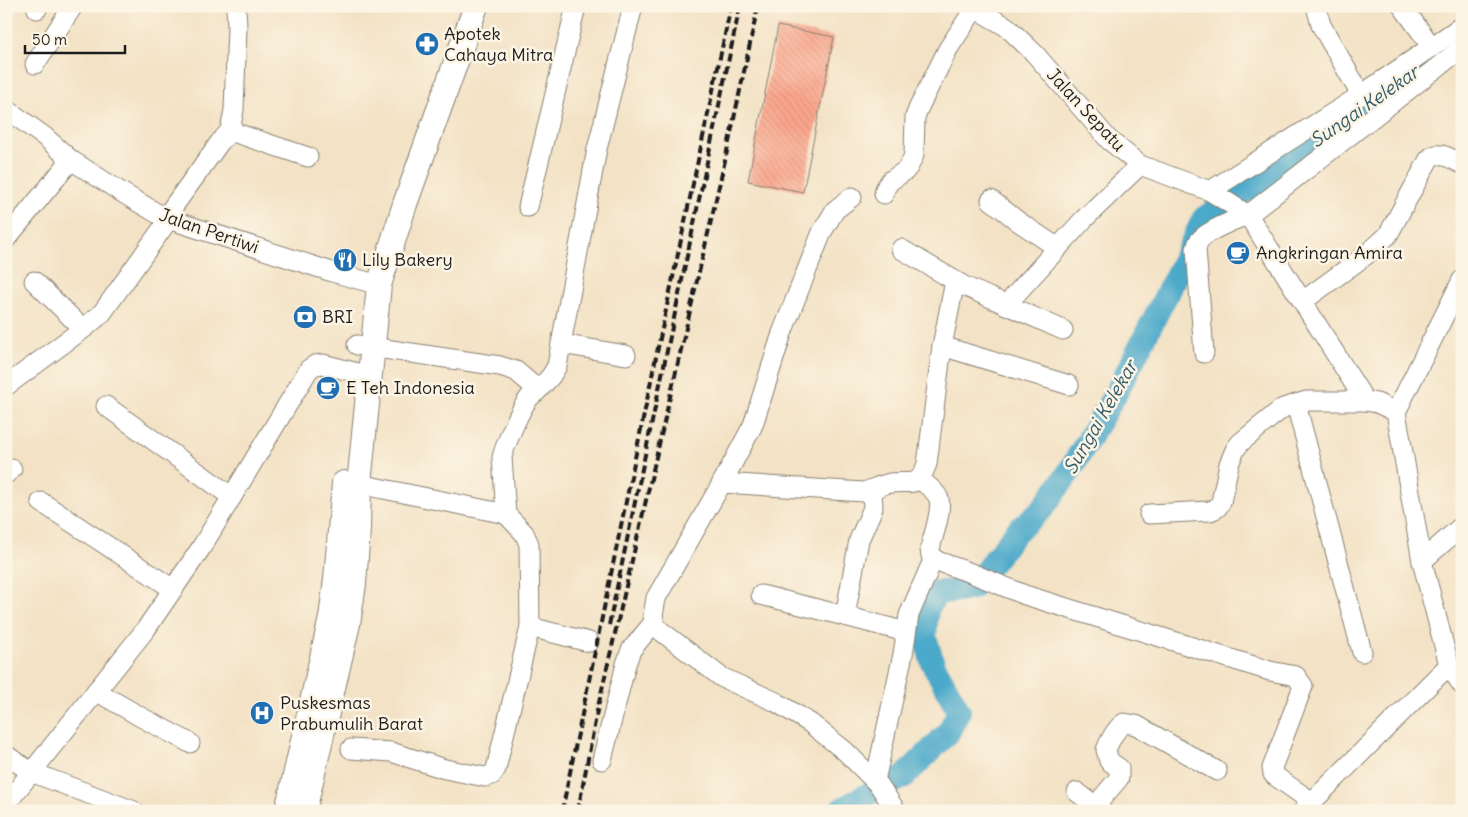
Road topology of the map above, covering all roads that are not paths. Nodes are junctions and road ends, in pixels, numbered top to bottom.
1 (73, 6) edge
2 (236, 6) edge
3 (460, 6) edge
4 (476, 6) edge
5 (576, 6) edge
6 (634, 6) edge
7 (1316, 6) edge
8 (1402, 6) edge
9 (973, 7) edge
10 (1000, 13) edge
11 (1462, 26) edge
12 (1432, 47) junction
13 (1462, 48) edge
14 (35, 64) dead end
15 (1361, 95) junction
16 (6, 109) edge
17 (230, 130) junction
18 (308, 157) dead end
19 (71, 160) junction
20 (1462, 164) edge
21 (1140, 165) junction
22 (1212, 192) junction
23 (884, 194) dead end
24 (852, 197) dead end
25 (990, 200) dead end
26 (528, 207) dead end
27 (1246, 214) junction
28 (167, 219) junction
29 (6, 239) edge
30 (1058, 248) junction
31 (901, 249) dead end
32 (34, 281) dead end
33 (955, 281) junction
34 (372, 283) junction
35 (1460, 287) edge
36 (1303, 301) junction
37 (1006, 305) junction
38 (83, 329) junction
39 (1063, 330) dead end
40 (561, 344) junction
41 (364, 346) junction
42 (942, 346) junction
43 (1204, 353) dead end
44 (626, 355) dead end
45 (362, 374) junction
46 (1070, 384) dead end
47 (6, 386) edge
48 (538, 390) junction
49 (1365, 401) junction
50 (1296, 404) junction
51 (106, 406) dead end
52 (1396, 412) junction
53 (920, 480) junction
54 (722, 484) junction
55 (351, 485) junction
56 (872, 490) junction
57 (232, 497) junction
58 (41, 502) dead end
59 (506, 514) junction
60 (1149, 514) dead end
61 (1462, 526) edge
62 (934, 558) junction
63 (1422, 561) junction
64 (173, 589) junction
65 (760, 595) dead end
66 (845, 616) junction
67 (654, 622) junction
68 (530, 627) junction
69 (906, 632) junction
70 (589, 642) dead end
71 (1362, 652) dead end
72 (1449, 665) junction
73 (1462, 685) edge
74 (96, 691) junction
75 (190, 743) dead end
76 (351, 749) dead end
77 (6, 755) edge
78 (602, 760) dead end
79 (1217, 771) dead end
80 (31, 772) junction
81 (1077, 792) dead end
82 (884, 794) edge
83 (6, 804) edge
84 (1307, 807) edge
85 (1097, 809) edge
86 (134, 811) edge
87 (288, 811) edge
88 (304, 811) edge

1 - 14 street
2 - 17 street
3 - 34 main road
4 - 34 main road
5 - 26 street
6 - 40 street
7 - 15 street
8 - 12 street
9 - 10 street, Jalan Sepatu
9 - 23 street
10 - 21 street, Jalan Sepatu
11 - 12 street
12 - 15 street
13 - 27 street
15 - 22 street
16 - 19 street, Jalan Pertiwi
17 - 18 street
17 - 28 street
19 - 28 street, Jalan Pertiwi
19 - 29 street
20 - 36 street
21 - 22 street, Jalan Sepatu
21 - 30 street
22 - 27 street, Jalan Sepatu
24 - 54 street
25 - 30 street
27 - 36 street
27 - 43 street
28 - 34 street, Jalan Pertiwi
28 - 38 street
30 - 37 street
31 - 33 street
32 - 38 street
33 - 37 street
33 - 42 street
34 - 41 main road
35 - 52 street
36 - 49 street
37 - 39 street
38 - 47 street
40 - 44 street
40 - 48 street
41 - 45 main road
41 - 48 street
42 - 46 street
42 - 53 street
45 - 55 main road
45 - 57 street
48 - 59 street
49 - 50 street
49 - 52 street
50 - 60 street
50 - 71 street
51 - 57 street
52 - 63 street
53 - 56 street
53 - 62 street
54 - 56 street
54 - 67 street
55 - 59 street
55 - 87 main road
55 - 88 main road
56 - 66 street
57 - 64 street
58 - 64 street
59 - 68 street
61 - 63 street
62 - 69 street
62 - 84 street
63 - 72 street
64 - 74 street
65 - 66 street
66 - 69 street
67 - 78 street
67 - 82 street
68 - 70 street
68 - 76 street
69 - 82 street
72 - 73 street
72 - 84 street
74 - 75 street
74 - 80 street
77 - 80 street
79 - 85 street
80 - 83 street
80 - 86 street
81 - 85 street

